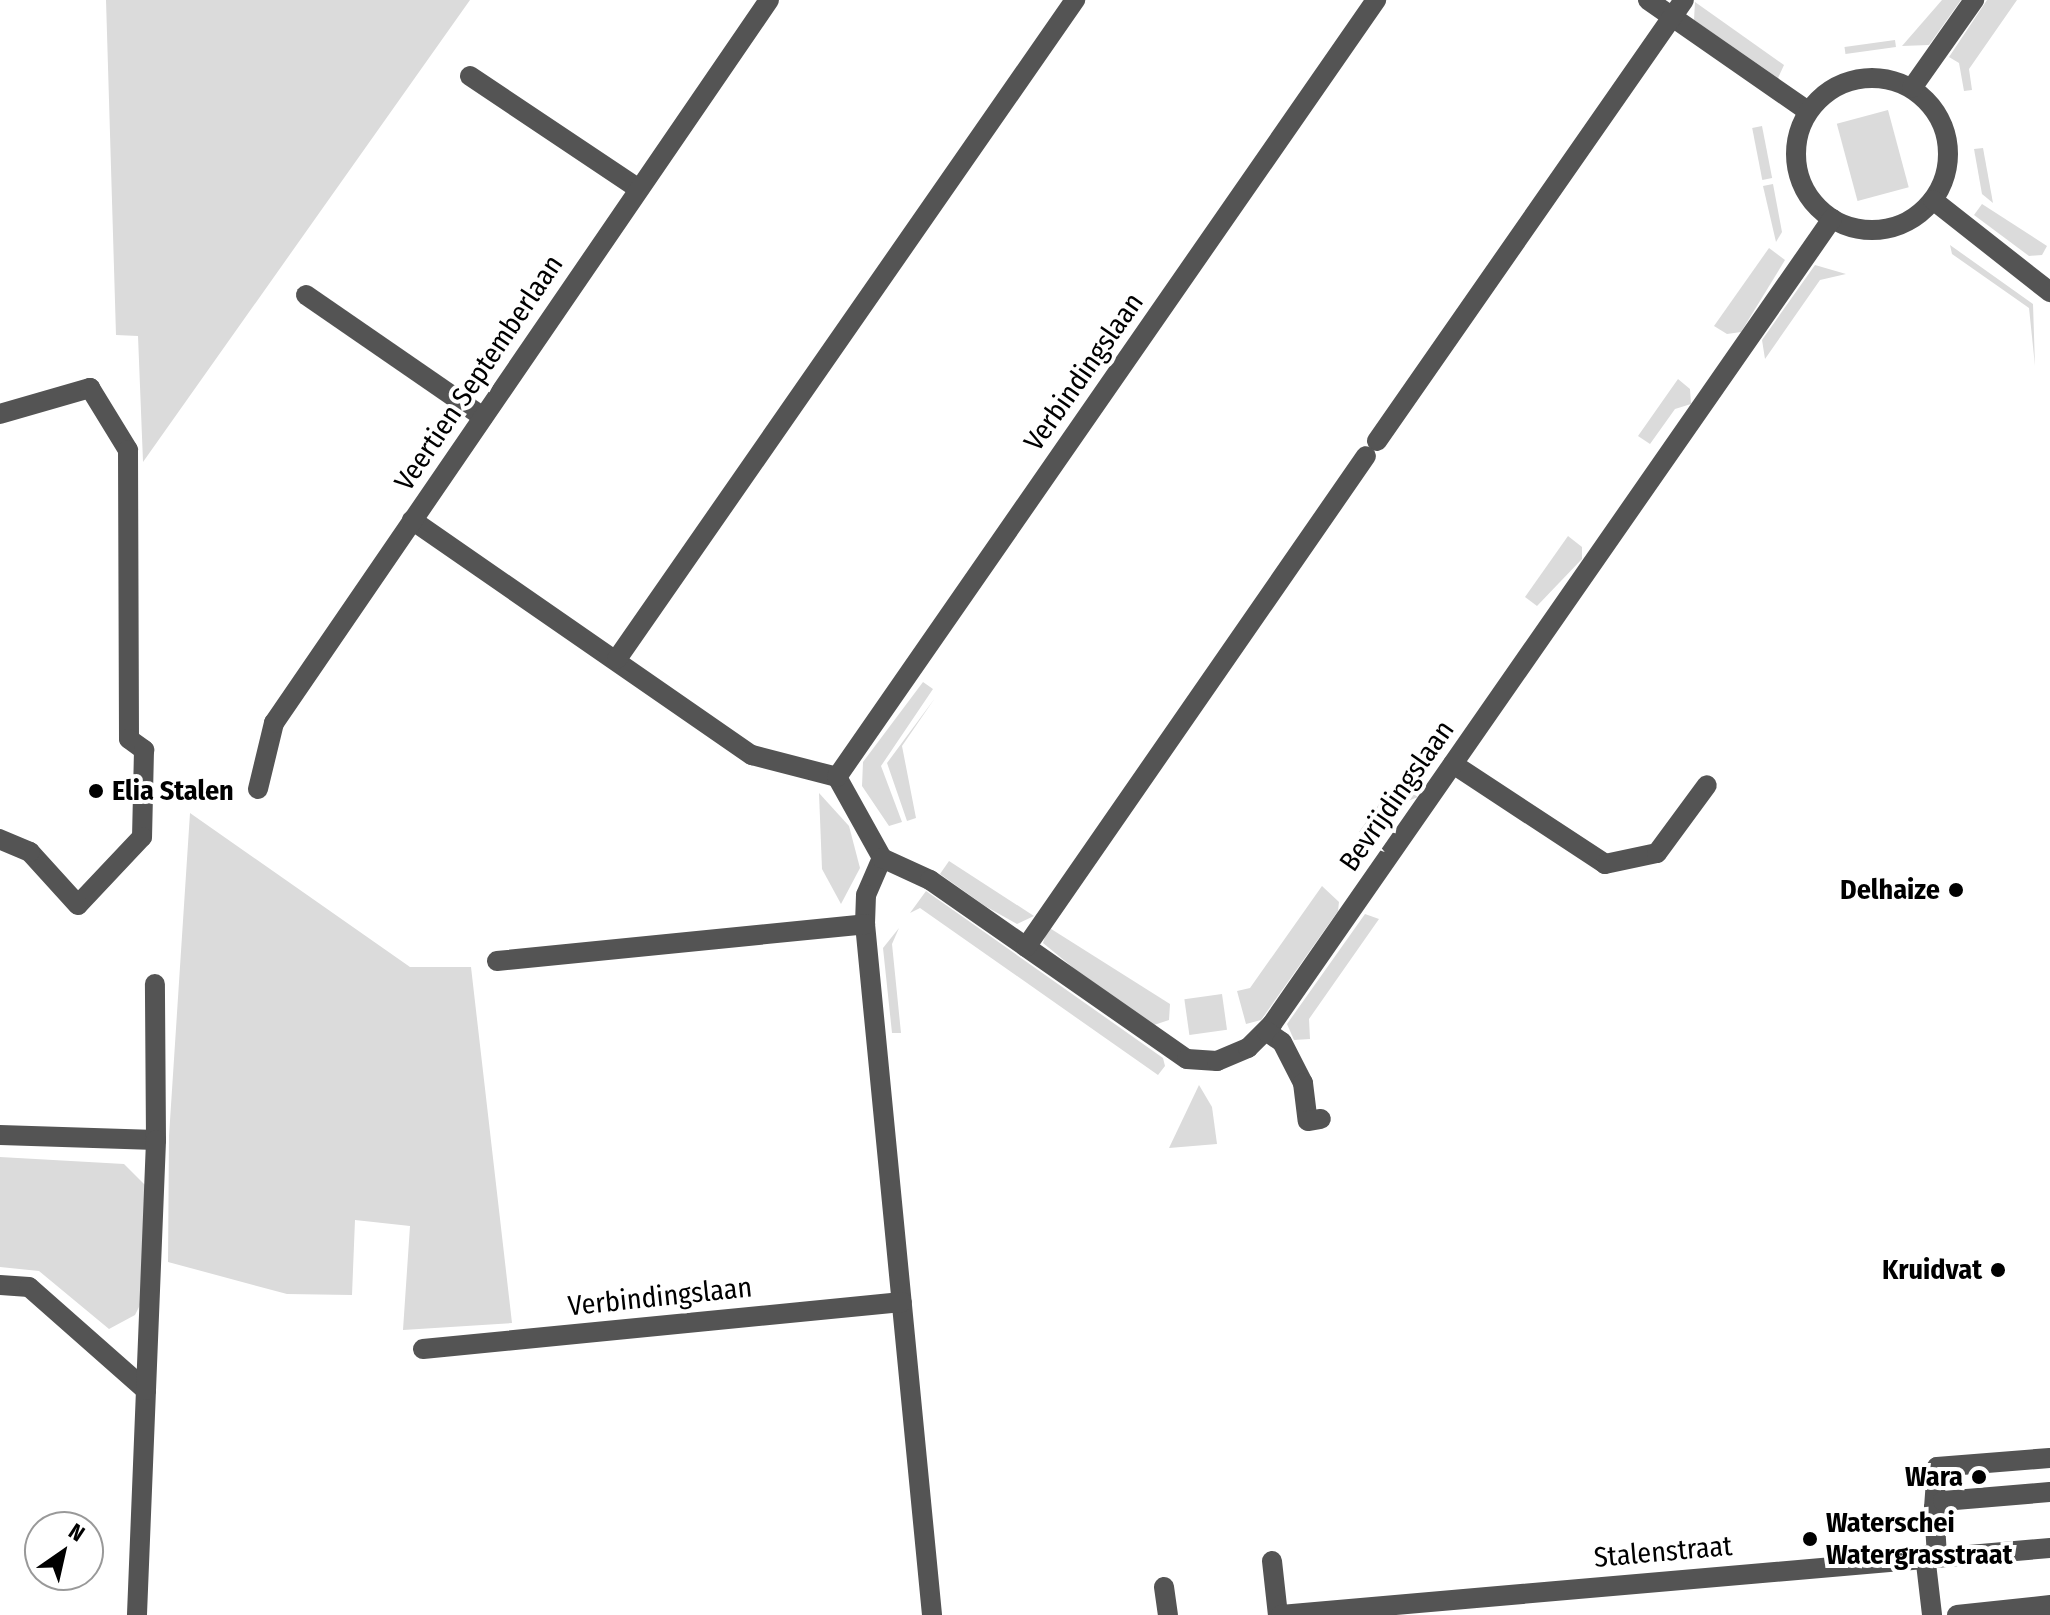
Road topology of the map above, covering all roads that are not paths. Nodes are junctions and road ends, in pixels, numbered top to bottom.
1 (769, 0) edge
2 (1075, 0) edge
3 (1376, 0) edge
4 (1648, 0) edge
5 (1974, 0) edge
6 (1678, 8) edge
7 (470, 76) dead end
8 (1912, 88) junction
9 (1808, 111) junction
10 (639, 189) junction
11 (1933, 200) junction
12 (1832, 219) junction
13 (2050, 292) edge
14 (306, 295) dead end
15 (0, 414) edge
16 (483, 417) junction
17 (412, 520) junction
18 (617, 659) junction
19 (1453, 764) junction
20 (837, 777) junction
21 (1707, 785) dead end
22 (258, 789) dead end
23 (0, 839) edge
24 (882, 858) junction
25 (865, 924) junction
26 (1026, 947) junction
27 (497, 961) dead end
28 (155, 984) dead end
29 (1266, 1031) junction
30 (1321, 1119) dead end
31 (0, 1135) edge
32 (156, 1140) junction
33 (0, 1285) edge
34 (902, 1302) junction
35 (423, 1349) dead end
36 (146, 1390) junction
37 (2050, 1458) edge
38 (2050, 1492) edge
39 (1934, 1508) junction
40 (2050, 1548) edge
41 (1931, 1556) junction
42 (1272, 1561) dead end
43 (1164, 1587) dead end
44 (2050, 1605) edge
45 (137, 1615) edge
46 (932, 1615) edge
47 (1168, 1615) edge
48 (1280, 1615) edge
49 (1932, 1615) edge
50 (1957, 1615) edge

1 - 10 street, Veertien Septemberlaan
2 - 18 street
3 - 20 street, Verbindingslaan
4 - 6 street
5 - 8 street
6 - 9 street
6 - 26 street
7 - 10 street
8 - 9 street
8 - 11 street
9 - 12 street
10 - 16 street, Veertien Septemberlaan
11 - 12 street
11 - 13 street
12 - 19 street, Bevrijdingslaan
14 - 16 street
15 - 23 street
16 - 17 street, Veertien Septemberlaan
17 - 18 street
17 - 22 street, Veertien Septemberlaan
18 - 20 street
19 - 21 street
19 - 29 street, Bevrijdingslaan
20 - 24 street
24 - 25 street
24 - 26 street, Bevrijdingslaan
25 - 27 street
25 - 34 street
26 - 29 street, Bevrijdingslaan
28 - 32 street
29 - 30 street
31 - 32 street
32 - 36 street
33 - 36 street
34 - 35 street, Verbindingslaan
34 - 46 street
36 - 45 street
37 - 39 street
38 - 39 street
39 - 41 street
40 - 41 street, Stalenstraat
41 - 48 street, Stalenstraat
41 - 49 street
42 - 48 street
43 - 47 street
44 - 50 street

